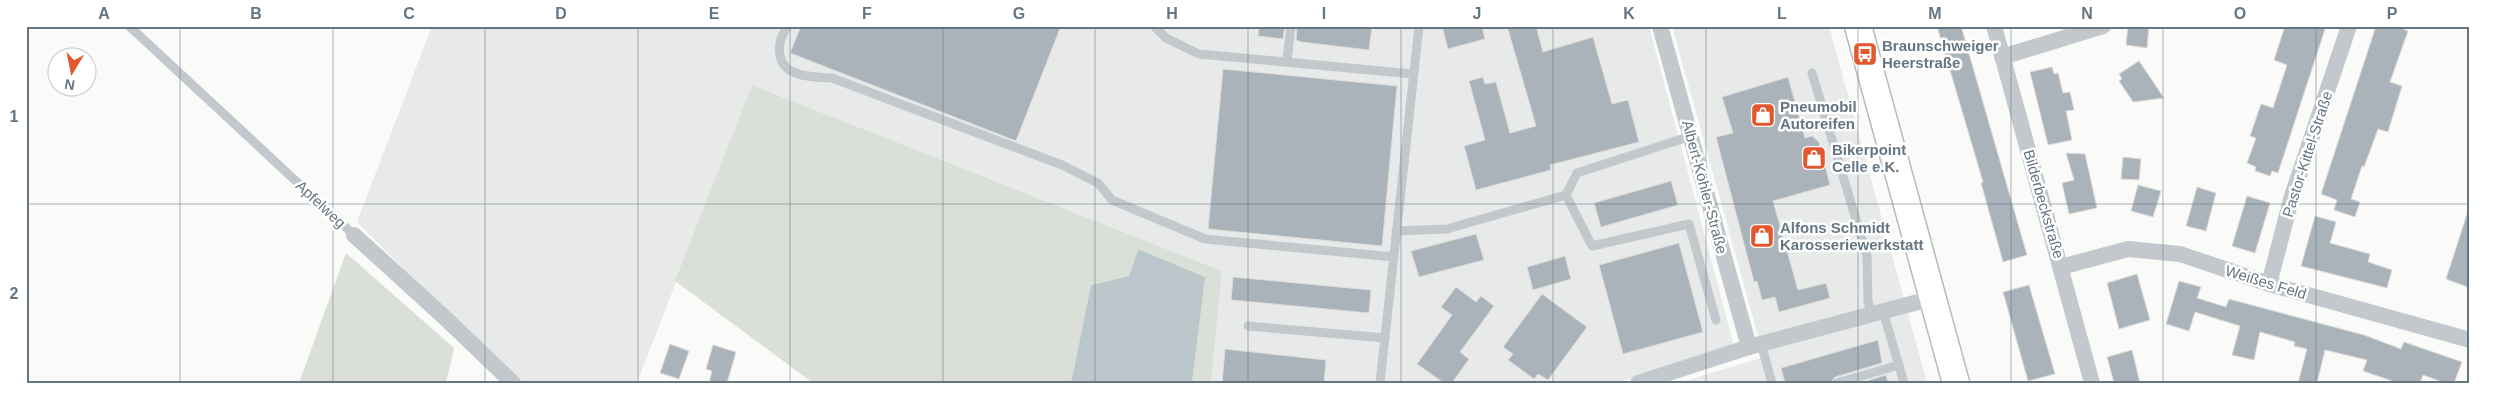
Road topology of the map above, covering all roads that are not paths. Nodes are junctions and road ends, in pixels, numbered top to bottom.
1 (129, 26) edge
2 (788, 26) edge
3 (1154, 26) edge
4 (1291, 26) edge
5 (1419, 26) edge
6 (1660, 26) edge
7 (1858, 26) edge
8 (1994, 26) edge
9 (2103, 26) edge
10 (2349, 26) edge
11 (2002, 57) junction
12 (1287, 61) junction
13 (1812, 73) dead end
14 (1413, 74) junction
15 (1690, 136) junction
16 (1566, 195) junction
17 (1396, 231) junction
18 (354, 235) joint
19 (1394, 257) junction
20 (2061, 267) junction
21 (2270, 284) junction
22 (1933, 298) junction
23 (1877, 313) junction
24 (1716, 320) dead end
25 (1248, 326) dead end
26 (1385, 338) junction
27 (2470, 340) edge
28 (1755, 346) junction
29 (1899, 366) junction
30 (513, 383) edge
31 (1380, 383) edge
32 (1638, 383) edge
33 (1772, 383) edge
34 (1837, 383) edge
35 (1904, 383) edge
36 (1956, 383) edge
37 (2092, 383) edge

1 - 18 lane, Apfelweg
2 - 19 lane
3 - 12 lane
4 - 12 lane
5 - 14 lane
6 - 15 street, Albert-Köhler-Straße
7 - 22 main road
8 - 11 street, Bilderbeckstraße
9 - 11 street
10 - 21 street, Pastor-Kittel-Straße
11 - 20 street, Bilderbeckstraße
12 - 14 lane
13 - 23 lane
14 - 17 lane
15 - 16 lane
15 - 28 street, Albert-Köhler-Straße
16 - 17 lane
16 - 24 lane
17 - 19 lane
18 - 30 street, Apfelweg
19 - 26 lane
20 - 21 street, Weißes Feld
20 - 37 street, Bilderbeckstraße
21 - 27 street, Weißes Feld
22 - 23 street
22 - 36 main road
23 - 28 street
23 - 29 lane
25 - 26 lane
26 - 31 lane
28 - 32 street
28 - 33 lane
29 - 34 lane
29 - 35 lane

